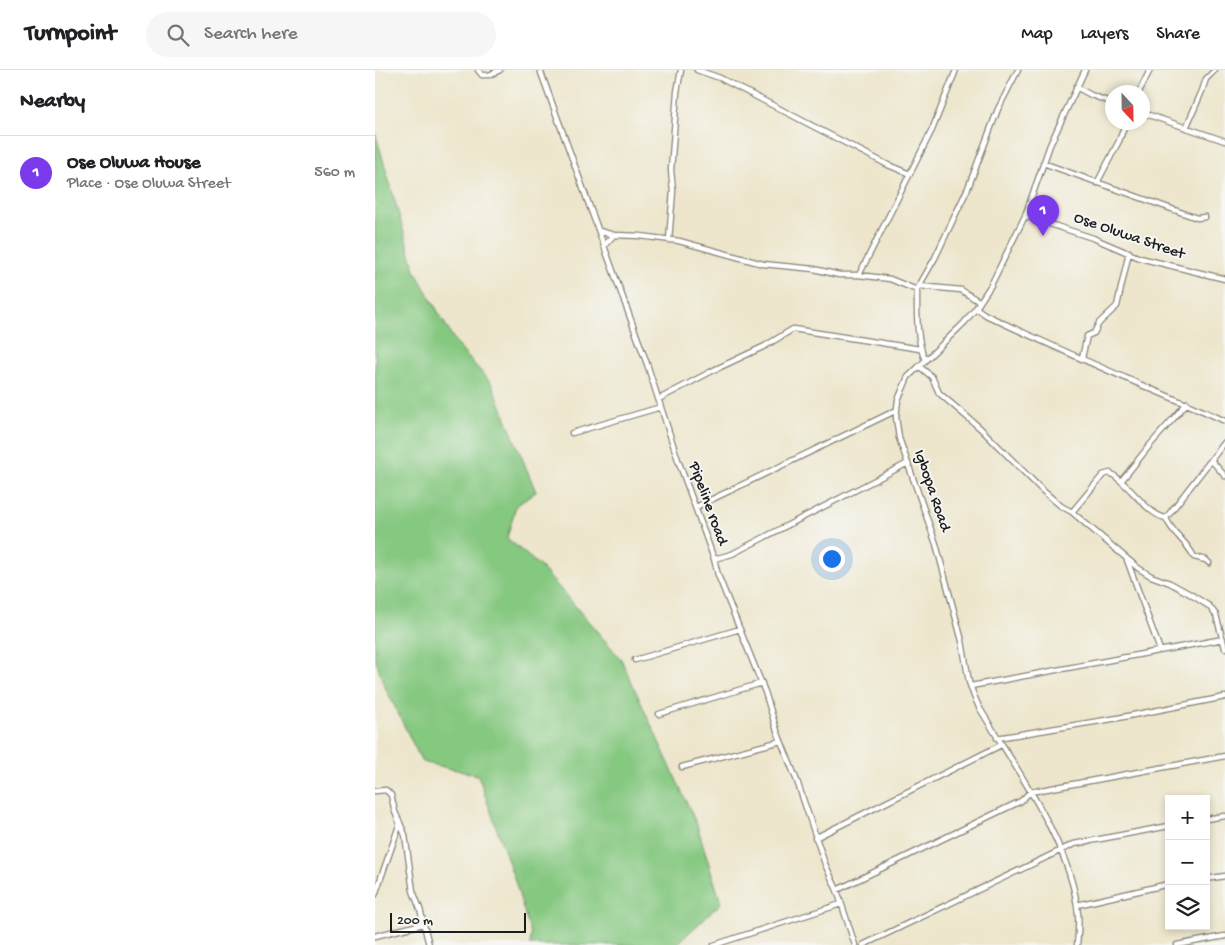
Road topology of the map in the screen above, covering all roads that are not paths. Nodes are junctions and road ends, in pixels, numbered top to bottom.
1 (478, 70) edge
2 (500, 70) edge
3 (540, 70) edge
4 (681, 70) edge
5 (697, 70) edge
6 (956, 70) edge
7 (1017, 70) edge
8 (1085, 70) edge
9 (1150, 70) edge
10 (1215, 70) edge
11 (1142, 85) edge
12 (1076, 87) junction
13 (1105, 100) edge
14 (1150, 115) edge
15 (1186, 128) junction
16 (1123, 130) edge
17 (1225, 141) edge
18 (1043, 163) junction
19 (910, 174) junction
20 (1097, 183) junction
21 (1025, 216) junction
22 (1205, 217) dead end
23 (599, 231) junction
24 (614, 235) junction
25 (669, 240) junction
26 (604, 246) junction
27 (1129, 252) junction
28 (859, 275) junction
29 (1225, 279) edge
30 (918, 288) junction
31 (980, 302) junction
32 (977, 308) junction
33 (921, 350) junction
34 (1082, 358) junction
35 (925, 360) junction
36 (919, 366) junction
37 (659, 400) junction
38 (1187, 403) junction
39 (661, 408) junction
40 (897, 410) junction
41 (1225, 421) edge
42 (572, 433) dead end
43 (1225, 442) edge
44 (1211, 460) junction
45 (908, 463) junction
46 (1225, 476) edge
47 (1122, 480) junction
48 (695, 507) junction
49 (1072, 512) junction
50 (1166, 518) junction
51 (714, 560) junction
52 (1127, 560) junction
53 (1209, 563) dead end
54 (1223, 624) edge
55 (740, 629) junction
56 (1223, 639) junction
57 (1225, 648) edge
58 (1160, 650) junction
59 (635, 660) dead end
60 (761, 683) junction
61 (971, 686) junction
62 (1225, 697) edge
63 (659, 714) dead end
64 (997, 738) junction
65 (781, 741) junction
66 (1001, 745) junction
67 (1225, 756) edge
68 (682, 767) dead end
69 (375, 790) edge
70 (1030, 792) junction
71 (1225, 816) edge
72 (1210, 818) edge
73 (400, 822) junction
74 (1165, 827) edge
75 (815, 838) junction
76 (1061, 850) junction
77 (1225, 876) edge
78 (1210, 878) edge
79 (1165, 885) edge
80 (837, 890) junction
81 (375, 895) edge
82 (841, 904) junction
83 (1077, 905) junction
84 (423, 924) junction
85 (375, 936) edge
86 (1225, 936) edge
87 (429, 945) edge
88 (714, 945) edge
89 (855, 945) edge
90 (863, 945) edge
91 (1077, 945) edge
92 (1177, 945) edge

1 - 2 street
3 - 23 street, Pipeline road
4 - 25 street
5 - 19 street
6 - 19 street
7 - 30 street
8 - 12 street, Igbopa Road
9 - 11 street
10 - 15 street
12 - 13 street
12 - 18 street, Igbopa Road
14 - 15 street
15 - 17 street
16 - 20 street
18 - 20 street
18 - 21 street, Igbopa Road
19 - 28 street
20 - 22 street
21 - 27 street, Ose Oluwa Street
21 - 31 street, Igbopa Road
23 - 24 street
23 - 26 street, Pipeline road
24 - 25 street
24 - 26 street
25 - 28 street
26 - 37 street, Pipeline road
27 - 29 street, Ose Oluwa Street
27 - 34 street
28 - 30 street
30 - 31 street
30 - 33 street
31 - 32 street, Igbopa Road
32 - 34 street
32 - 35 street, Igbopa Road
33 - 35 street
33 - 37 street
34 - 38 street
35 - 36 street, Igbopa Road
36 - 40 street, Igbopa Road
36 - 49 street
37 - 39 street, Pipeline road
38 - 41 street
38 - 47 street
39 - 42 street
39 - 48 street, Pipeline road
40 - 45 street, Igbopa Road
40 - 48 street
43 - 44 street
44 - 46 street
44 - 50 street
45 - 51 street
45 - 61 street, Igbopa Road
47 - 49 street
47 - 50 street
48 - 51 street, Pipeline road
49 - 52 street
50 - 53 street
51 - 55 street, Pipeline road
52 - 54 street
52 - 58 street
54 - 56 street
55 - 59 street
55 - 60 street, Pipeline road
56 - 57 street
56 - 58 street
58 - 61 street
60 - 63 street
60 - 65 street, Pipeline road
61 - 64 street, Igbopa Road
62 - 64 street
64 - 66 street, Igbopa Road
65 - 68 street
65 - 75 street, Pipeline road
66 - 70 street, Igbopa Road
66 - 75 street
67 - 70 street
69 - 73 street
70 - 76 street, Igbopa Road
70 - 80 street
71 - 72 street
73 - 81 street
73 - 84 street
74 - 76 street
75 - 80 street, Pipeline road
76 - 83 street, Igbopa Road
76 - 90 street
77 - 78 street
79 - 83 street
80 - 82 street, Pipeline road
82 - 88 street
82 - 89 street, Pipeline road
83 - 91 street, Igbopa Road
84 - 85 street
84 - 87 street
86 - 92 street

